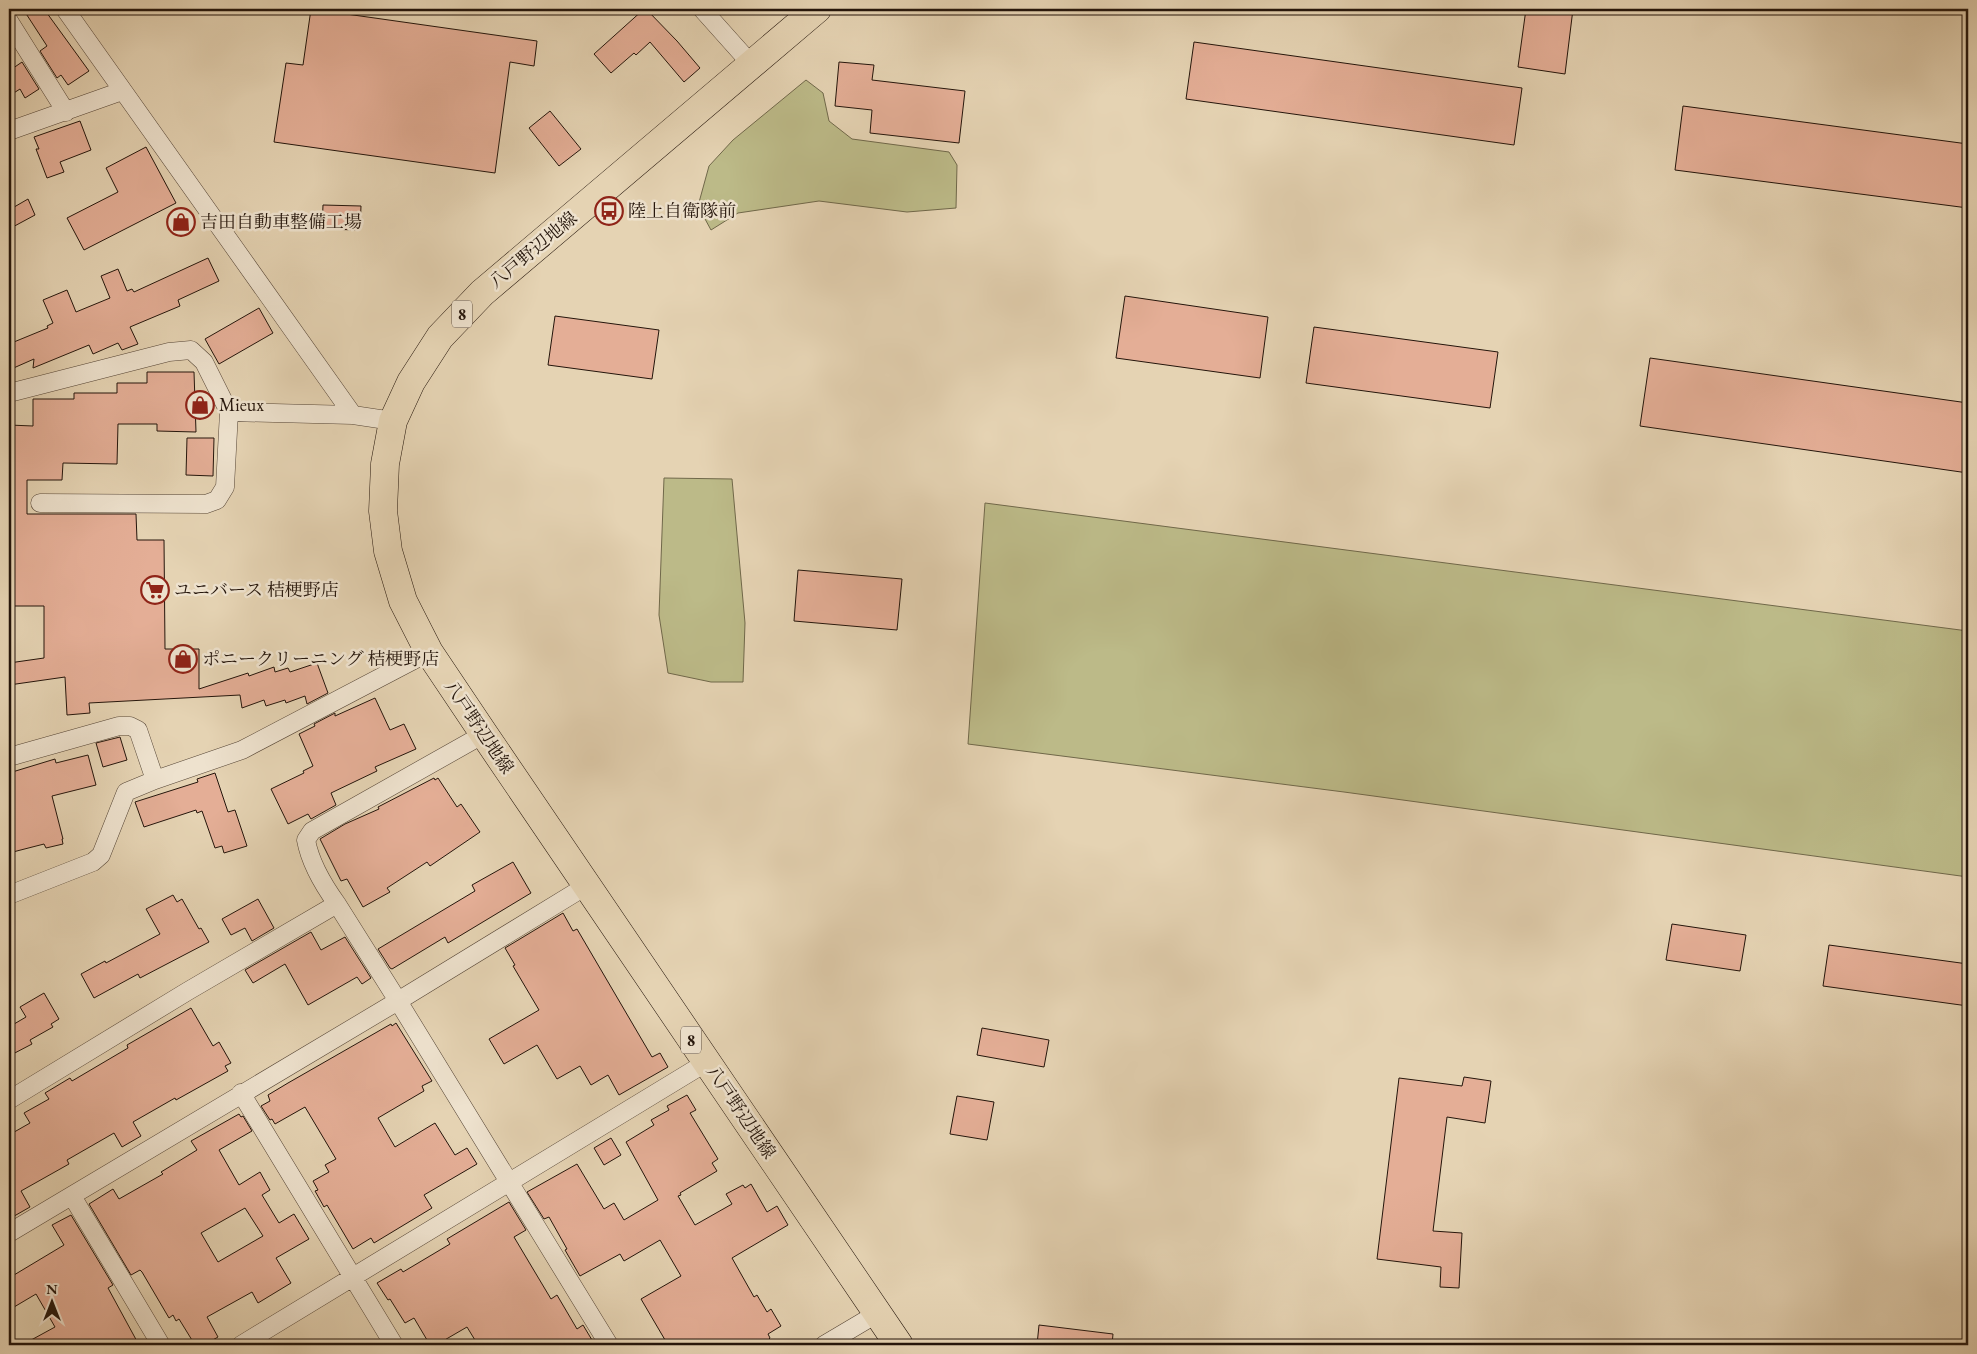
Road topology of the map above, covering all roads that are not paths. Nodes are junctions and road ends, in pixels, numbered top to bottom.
1 (65, 9) edge
2 (702, 9) edge
3 (817, 9) edge
4 (9, 20) edge
5 (752, 65) junction
6 (122, 91) junction
7 (66, 112) junction
8 (9, 131) edge
9 (9, 393) edge
10 (229, 412) junction
11 (353, 415) junction
12 (393, 421) junction
13 (40, 503) dead end
14 (429, 652) junction
15 (484, 734) junction
16 (9, 757) edge
17 (155, 780) junction
18 (586, 886) junction
19 (9, 895) edge
20 (337, 904) junction
21 (398, 1000) junction
22 (707, 1062) junction
23 (241, 1093) junction
24 (9, 1100) edge
25 (508, 1182) junction
26 (72, 1196) junction
27 (9, 1233) edge
28 (352, 1277) junction
29 (878, 1313) junction
30 (161, 1345) edge
31 (241, 1345) edge
32 (394, 1345) edge
33 (609, 1345) edge
34 (824, 1345) edge
35 (899, 1345) edge

1 - 6 street
2 - 5 street
3 - 5 main road, 八戸野辺地線 / 8
4 - 7 street
5 - 12 main road, 八戸野辺地線 / 8
6 - 7 street
6 - 11 street
7 - 8 street
9 - 10 street
10 - 11 street
10 - 13 street
11 - 12 street
12 - 14 main road, 八戸野辺地線 / 8
14 - 15 main road, 八戸野辺地線 / 8
14 - 17 street
15 - 18 main road, 八戸野辺地線 / 8
15 - 20 street
16 - 17 street
17 - 19 street
18 - 21 street
18 - 22 main road, 八戸野辺地線 / 8
20 - 21 street
20 - 24 street
21 - 23 street
21 - 25 street
22 - 25 street
22 - 29 main road, 八戸野辺地線 / 8
23 - 26 street
23 - 28 street
25 - 28 street
25 - 33 street
26 - 27 street
26 - 30 street
28 - 31 street
28 - 32 street
29 - 34 street
29 - 35 main road, 八戸野辺地線 / 8

